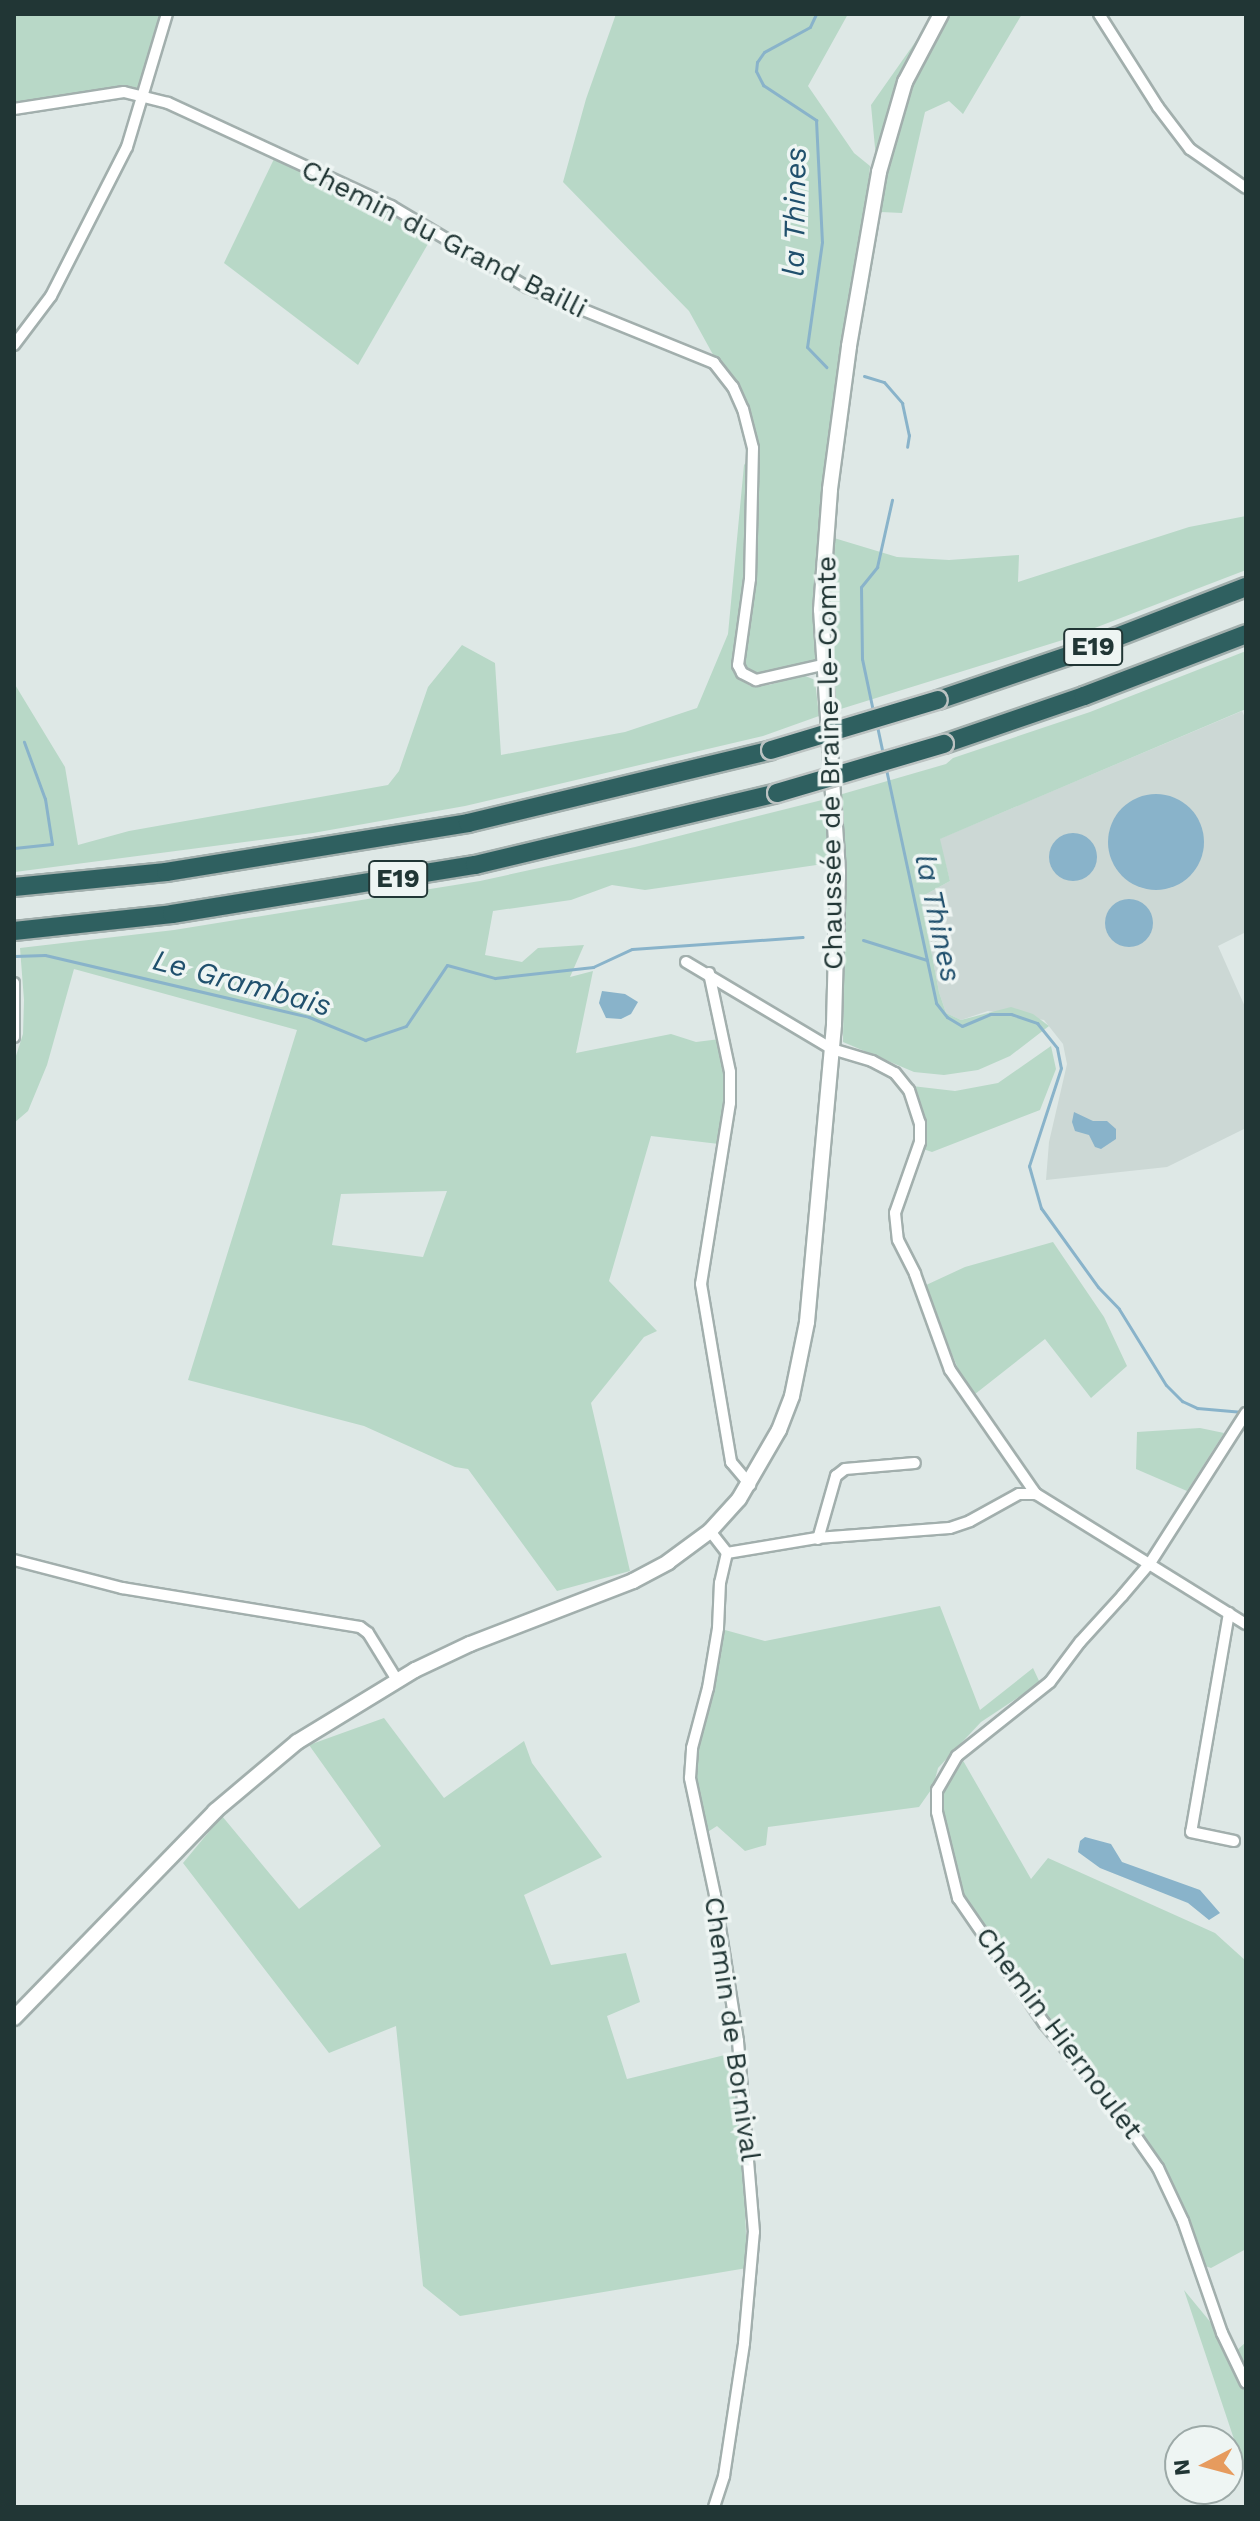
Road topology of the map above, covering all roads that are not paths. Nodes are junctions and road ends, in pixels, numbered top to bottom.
1 (167, 14) edge
2 (941, 14) edge
3 (1099, 14) edge
4 (145, 96) junction
5 (14, 109) edge
6 (1246, 188) edge
7 (14, 345) edge
8 (1246, 587) edge
9 (1246, 634) edge
10 (822, 665) junction
11 (14, 887) edge
12 (14, 931) edge
13 (686, 962) dead end
14 (709, 973) junction
15 (14, 983) edge
16 (16, 1003) edge
17 (14, 1037) edge
18 (832, 1049) junction
19 (1244, 1415) edge
20 (915, 1463) dead end
21 (750, 1485) junction
22 (1036, 1494) junction
23 (710, 1531) junction
24 (818, 1539) junction
25 (727, 1553) junction
26 (14, 1560) edge
27 (1150, 1563) junction
28 (1229, 1613) junction
29 (1246, 1624) edge
30 (397, 1680) junction
31 (1234, 1841) dead end
32 (14, 2018) edge
33 (1246, 2383) edge
34 (714, 2507) edge

1 - 4 street
2 - 10 main road, Chaussée de Braine-le-Comte
3 - 6 street
4 - 5 street, Chemin du Grand Bailli
4 - 7 street
4 - 10 street, Chemin du Grand Bailli
8 - 11 highway, E19, bridge
9 - 12 highway, E19, bridge
10 - 18 main road, Chaussée de Braine-le-Comte
13 - 14 street
14 - 18 street
14 - 21 street
15 - 16 street
16 - 17 street
18 - 21 main road, Chaussée de Braine-le-Comte
18 - 22 street
19 - 27 street, Chemin Hiernoulet
20 - 24 street
21 - 23 main road, Chaussée de Braine-le-Comte
22 - 24 street
22 - 27 street
23 - 25 street
23 - 30 main road, Chaussée de Braine-le-Comte
24 - 25 street
25 - 34 street, Chemin de Bornival
26 - 30 street
27 - 28 street
27 - 33 street, Chemin Hiernoulet
28 - 29 street
28 - 31 street
30 - 32 main road, Chaussée de Braine-le-Comte

